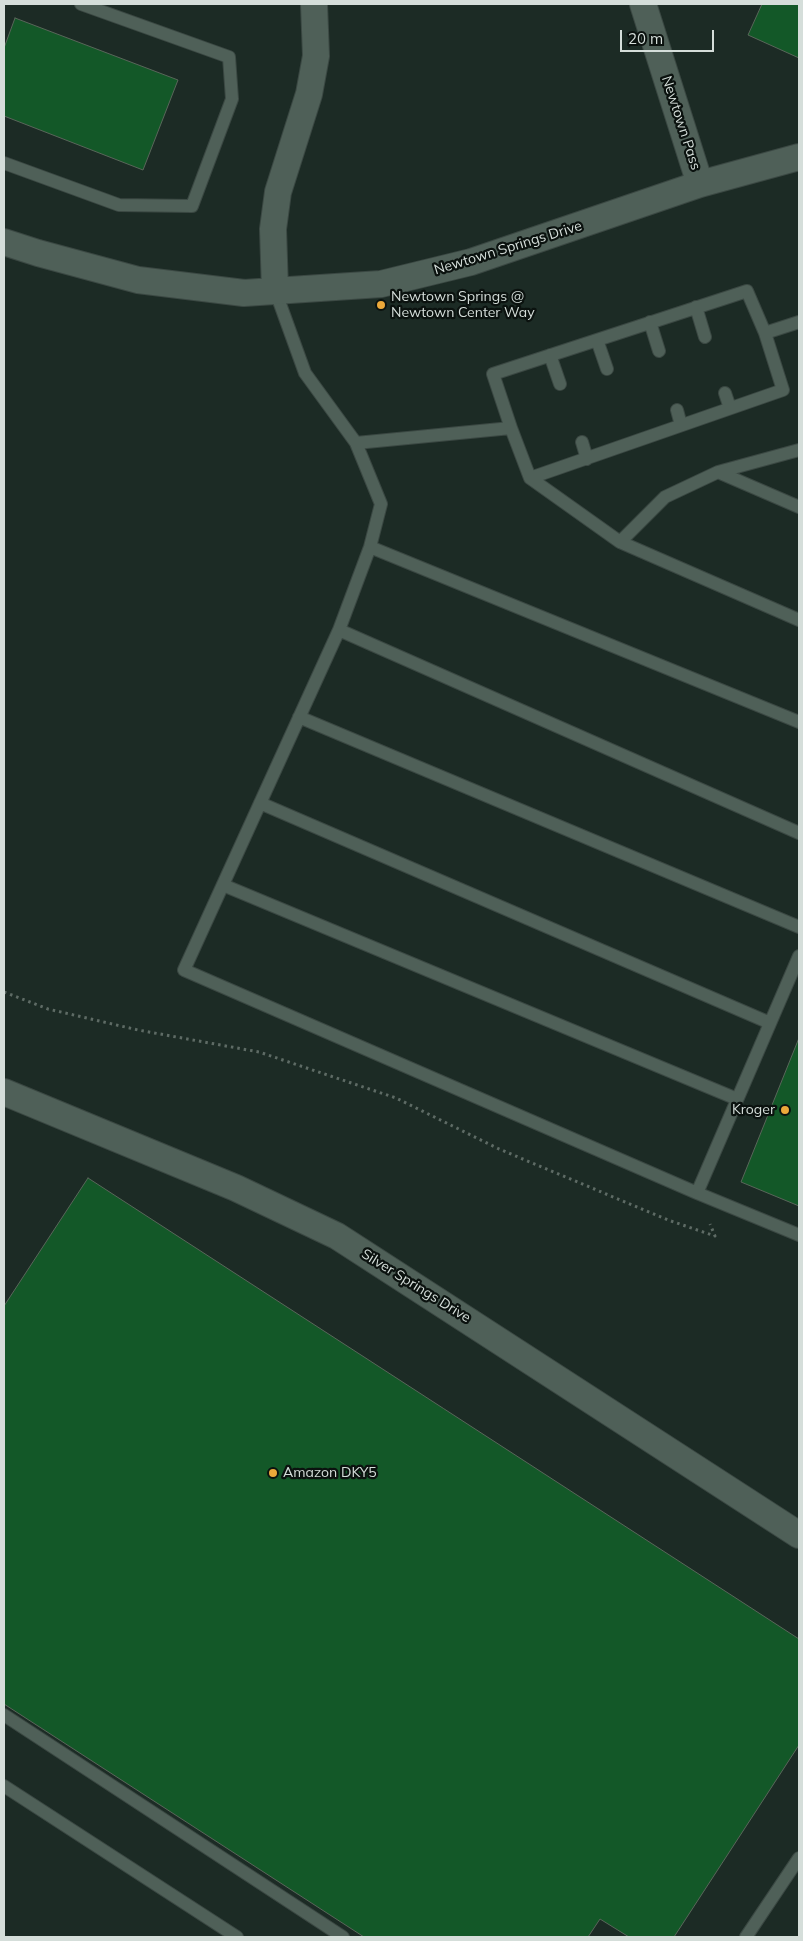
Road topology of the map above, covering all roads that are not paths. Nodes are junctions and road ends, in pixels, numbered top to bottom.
1 (81, 4) edge
2 (314, 4) edge
3 (643, 4) edge
4 (799, 157) edge
5 (4, 162) edge
6 (700, 184) junction
7 (4, 242) edge
8 (276, 290) junction
9 (696, 307) junction
10 (650, 322) junction
11 (799, 322) edge
12 (765, 333) junction
13 (706, 337) dead end
14 (597, 340) junction
15 (659, 351) dead end
16 (550, 355) junction
17 (607, 369) dead end
18 (560, 384) dead end
19 (725, 394) dead end
20 (730, 408) junction
21 (677, 410) dead end
22 (681, 425) junction
23 (511, 428) junction
24 (582, 442) dead end
25 (356, 443) junction
26 (799, 450) edge
27 (587, 459) junction
28 (718, 472) junction
29 (530, 478) junction
30 (799, 507) edge
31 (620, 542) junction
32 (370, 547) junction
33 (799, 620) edge
34 (339, 630) junction
35 (299, 717) junction
36 (799, 722) edge
37 (260, 802) junction
38 (799, 833) edge
39 (223, 885) junction
40 (799, 927) edge
41 (799, 956) edge
42 (770, 1023) junction
43 (4, 1092) edge
44 (737, 1100) junction
45 (697, 1193) junction
46 (799, 1235) edge
47 (799, 1535) edge
48 (4, 1715) edge
49 (4, 1786) edge
50 (799, 1858) edge
51 (237, 1937) edge
52 (343, 1937) edge
53 (746, 1937) edge

1 - 5 lane
2 - 8 street
3 - 6 street, Newtown Pass
4 - 6 street, Newtown Springs Drive
6 - 8 street, Newtown Springs Drive
7 - 8 street, Newtown Springs Drive
8 - 25 lane
9 - 10 lane
9 - 12 lane
9 - 13 lane
10 - 14 lane
10 - 15 lane
11 - 12 lane
12 - 20 lane
14 - 16 lane
14 - 17 lane
16 - 18 lane
16 - 23 lane
19 - 20 lane
20 - 22 lane
21 - 22 lane
22 - 27 lane
23 - 25 lane
23 - 29 lane
24 - 27 lane
25 - 32 lane
26 - 28 lane
27 - 29 lane
28 - 30 lane
28 - 31 lane
29 - 31 lane
31 - 33 lane
32 - 34 lane
32 - 36 lane
34 - 35 lane
34 - 38 lane
35 - 37 lane
35 - 40 lane
37 - 39 lane
37 - 42 lane
39 - 44 lane
39 - 45 lane
41 - 42 lane
42 - 44 lane
43 - 47 street, Silver Springs Drive
44 - 45 lane
45 - 46 lane
48 - 52 lane
49 - 51 lane
50 - 53 lane

